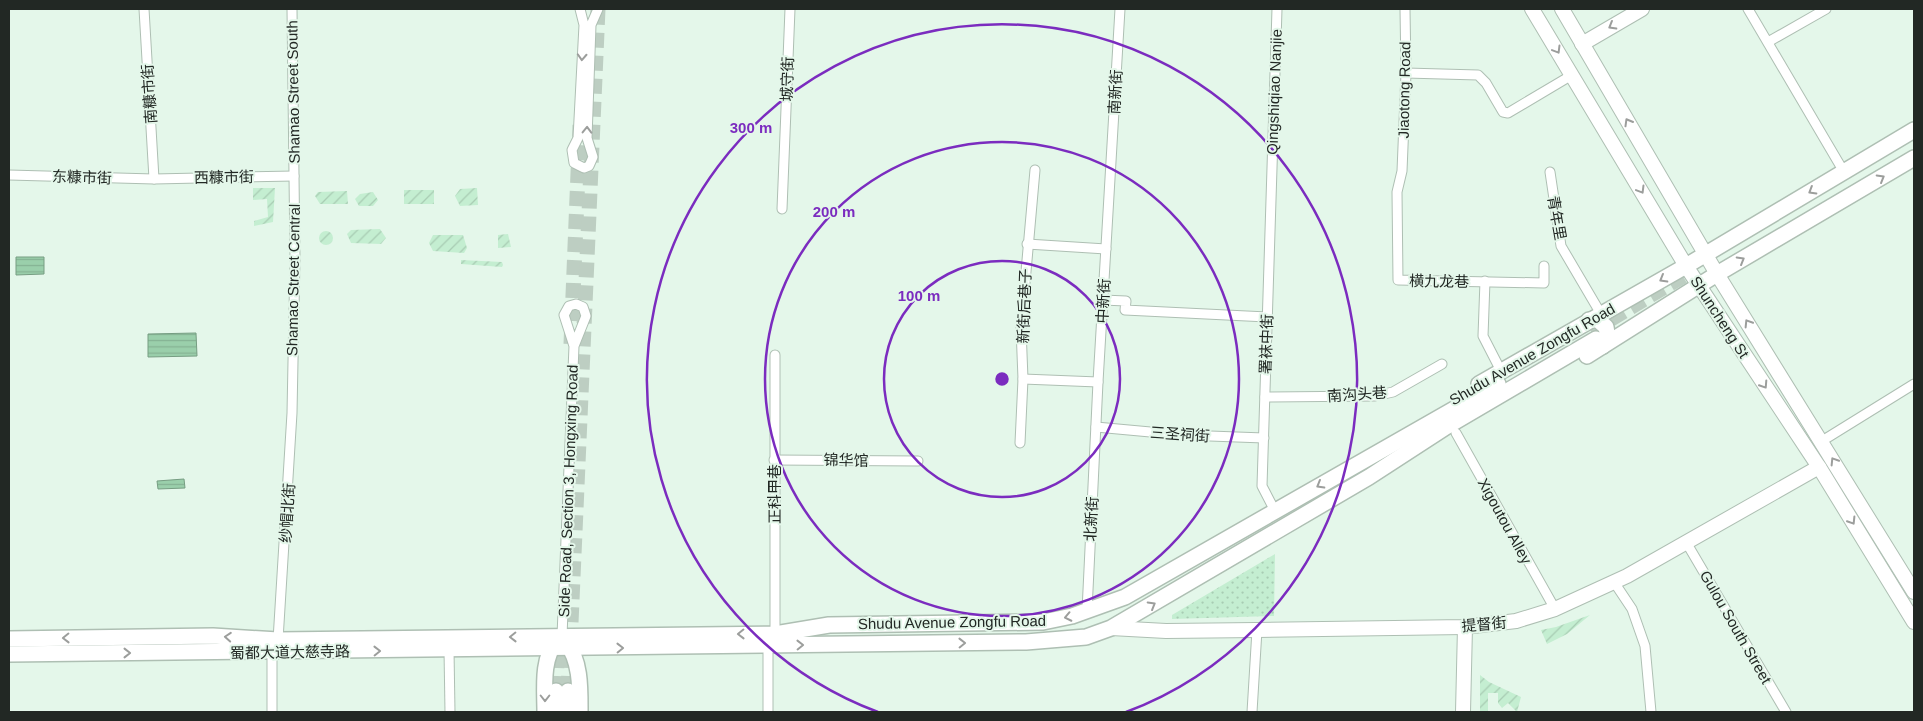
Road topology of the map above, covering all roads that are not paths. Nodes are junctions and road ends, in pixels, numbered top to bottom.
1 (144, 9) edge
2 (292, 9) edge
3 (580, 9) edge
4 (598, 9) edge
5 (790, 9) edge
6 (1120, 9) edge
7 (1277, 9) edge
8 (1405, 9) edge
9 (1532, 9) edge
10 (1562, 9) edge
11 (1642, 9) edge
12 (1748, 9) edge
13 (1826, 9) edge
14 (1768, 42) junction
15 (1582, 44) junction
16 (1406, 73) junction
17 (1572, 75) junction
18 (1914, 130) edge
19 (1914, 160) edge
20 (1035, 170) dead end
21 (1402, 171) joint
22 (1550, 172) dead end
23 (1844, 172) junction
24 (9, 174) edge
25 (1111, 174) joint
26 (1271, 175) joint
27 (294, 176) junction
28 (154, 179) junction
29 (782, 209) dead end
30 (1027, 244) junction
31 (1106, 249) junction
32 (1705, 254) junction
33 (1544, 266) dead end
34 (1686, 266) junction
35 (1717, 274) junction
36 (1484, 281) junction
37 (1699, 286) junction
38 (1103, 300) junction
39 (1267, 317) junction
40 (1596, 330) junction
41 (574, 346) tunnel mouth
42 (775, 355) dead end
43 (1442, 364) dead end
44 (1501, 371) junction
45 (1023, 379) junction
46 (1098, 382) junction
47 (1914, 384) edge
48 (292, 385) joint
49 (1265, 397) junction
50 (1096, 428) junction
51 (1456, 432) junction
52 (1264, 438) junction
53 (1822, 441) junction
54 (1020, 443) dead end
55 (774, 460) junction
56 (918, 461) dead end
57 (1362, 461) junction
58 (1819, 467) junction
59 (1370, 477) junction
60 (1275, 511) junction
61 (1686, 542) junction
62 (1614, 582) junction
63 (1914, 592) edge
64 (1555, 609) junction
65 (1088, 611) junction
66 (1914, 622) edge
67 (1465, 627) junction
68 (1111, 628) junction
69 (1257, 630) junction
70 (9, 639) edge
71 (771, 640) junction
72 (566, 642) junction
73 (275, 646) junction
74 (550, 648) junction
75 (449, 650) junction
76 (9, 654) edge
77 (272, 712) edge
78 (450, 712) edge
79 (545, 712) edge
80 (556, 712) edge
81 (568, 712) edge
82 (580, 712) edge
83 (768, 712) edge
84 (1252, 712) edge
85 (1463, 712) edge
86 (1651, 712) edge
87 (1786, 712) edge

1 - 28 street, 南糠市街
2 - 27 street, Shamao Street South
3 -> 4 street
5 - 29 street, 城守街
6 - 25 street, 南新街
7 - 26 street, Qingshiqiao Nanjie
8 - 16 street, Jiaotong Road
9 -> 17 main road, Shuncheng St
10 - 15 main road, Shuncheng St
11 -> 15 main road
12 - 14 street
13 - 14 street
14 - 23 street
32 -> 15 main road, Shuncheng St
16 - 17 street
16 - 21 street, Jiaotong Road
17 -> 34 main road, Shuncheng St
18 - 23 main road, Shudu Avenue Zongfu Road
35 -> 19 main road, Shudu Avenue Zongfu Road
20 - 30 street, 新街后巷子
21 - 36 street, 横九龙巷
22 - 40 street, 青年里
23 -> 32 main road, Shudu Avenue Zongfu Road
24 - 28 street, 东糠市街
25 - 31 street, 中新街
26 - 39 street, 署袜中街
27 - 28 street, 西糠市街
27 - 48 street, Shamao Street Central
30 - 31 street
30 - 45 street, 新街后巷子
31 - 38 street, 中新街
32 - 34 main road, Shudu Avenue Zongfu Road
32 - 35 main road, Shuncheng St
33 - 36 street, 横九龙巷
34 - 37 main road, Shuncheng St
34 -> 40 main road, Shudu Avenue Zongfu Road
35 - 37 main road, Shudu Avenue Zongfu Road
53 -> 35 main road, Shuncheng St
36 - 44 street
37 - 40 main road, Shudu Avenue Zongfu Road
37 -> 58 main road, Shuncheng St
38 - 39 street
38 - 46 street, 中新街
39 - 49 street, 署袜中街
40 - 44 main road, Shudu Avenue Zongfu Road
40 - 51 main road, Shudu Avenue Zongfu Road
40 - 57 main road, Shudu Avenue Zongfu Road
40 - 59 main road, Shudu Avenue Zongfu Road
41 - 72 street, Side Road, Section 3, Hongxing Road
42 - 55 street, 正科甲巷
43 - 49 street, 南沟头巷
44 - 57 main road, Shudu Avenue Zongfu Road
45 - 46 street
45 - 54 street, 新街后巷子
46 - 50 street, 中新街
47 - 53 street
48 - 73 street, 纱帽北街
49 - 52 street, 署袜中街
50 - 52 street, 三圣祠街
50 - 65 street, 北新街
51 - 59 main road, Shudu Avenue Zongfu Road
51 - 64 street, Xigoutou Alley
52 - 60 street, 署袜中街
63 -> 53 main road, Shuncheng St
55 - 56 street, 锦华馆
55 - 71 street, 正科甲巷
57 -> 60 main road, Shudu Avenue Zongfu Road
58 - 61 main road, 提督街
58 -> 66 main road, Shuncheng St
68 -> 59 main road, Shudu Avenue Zongfu Road
60 - 65 main road, Shudu Avenue Zongfu Road
61 - 62 main road, 提督街
61 - 87 street, Gulou South Street
62 - 64 main road, 提督街
62 - 86 street
64 - 67 main road, 提督街
65 -> 71 main road, Shudu Avenue Zongfu Road
67 - 69 main road, 提督街
67 - 85 main road
68 - 69 main road, 提督街
71 -> 68 main road, Shudu Avenue Zongfu Road
69 - 84 street
73 -> 70 main road, 蜀都大道大慈寺路
71 - 72 main road, Shudu Avenue Zongfu Road
71 - 83 street, 正科甲巷
72 -> 73 main road, 蜀都大道大慈寺路
72 - 74 main road, 蜀都大道大慈寺路
72 - 82 main road
73 -> 75 main road, 蜀都大道大慈寺路
76 -> 73 main road, 蜀都大道大慈寺路
73 - 77 street, 纱帽北街
74 - 75 main road, 蜀都大道大慈寺路
74 -> 79 main road
75 - 78 street
80 - 81 main road

